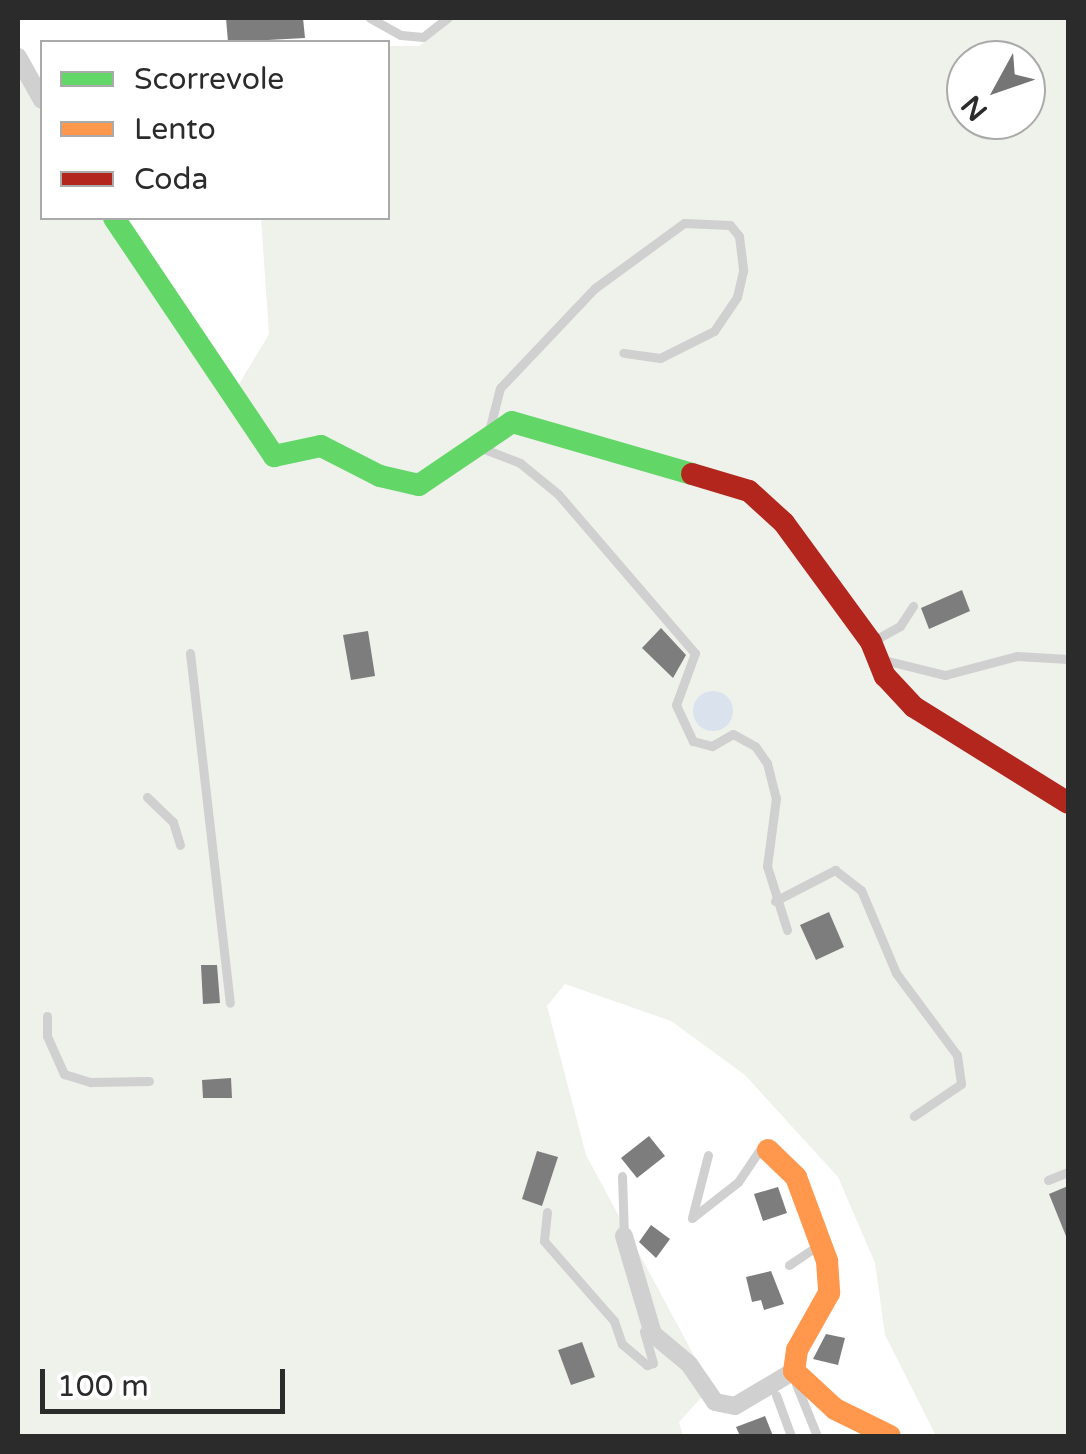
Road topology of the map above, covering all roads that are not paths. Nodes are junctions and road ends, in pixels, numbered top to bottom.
1 (370, 18) edge
2 (447, 18) edge
3 (18, 57) edge
4 (40, 96) edge
5 (115, 220) edge
6 (623, 353) dead end
7 (489, 434) junction
8 (466, 446) junction
9 (913, 606) dead end
10 (874, 650) junction
11 (190, 653) dead end
12 (1068, 660) edge
13 (147, 796) dead end
14 (1068, 803) edge
15 (180, 844) dead end
16 (775, 901) junction
17 (787, 930) dead end
18 (230, 1003) dead end
19 (47, 1016) dead end
20 (150, 1081) dead end
21 (914, 1116) dead end
22 (768, 1150) joint
23 (708, 1155) dead end
24 (1068, 1172) edge
25 (622, 1176) dead end
26 (1048, 1180) dead end
27 (547, 1212) dead end
28 (624, 1236) joint
29 (820, 1245) junction
30 (790, 1265) dead end
31 (648, 1314) junction
32 (794, 1371) junction
33 (776, 1395) dead end
34 (863, 1430) edge
35 (791, 1436) edge
36 (817, 1436) edge
37 (890, 1436) edge

1 - 2 lane
3 - 4 street
5 - 8 street
6 - 7 lane
7 - 8 street
7 - 10 street
8 - 16 lane
9 - 10 lane
10 - 12 lane
10 - 14 street
11 - 18 lane
13 - 15 lane
16 - 17 lane
16 - 21 lane
19 - 20 lane
22 - 23 lane
22 - 29 street
24 - 26 lane
25 - 28 lane
27 - 31 lane
28 - 31 street
29 - 30 lane
29 - 32 street
31 - 32 street
32 - 34 street
32 - 36 lane
33 - 35 lane
34 - 37 street

